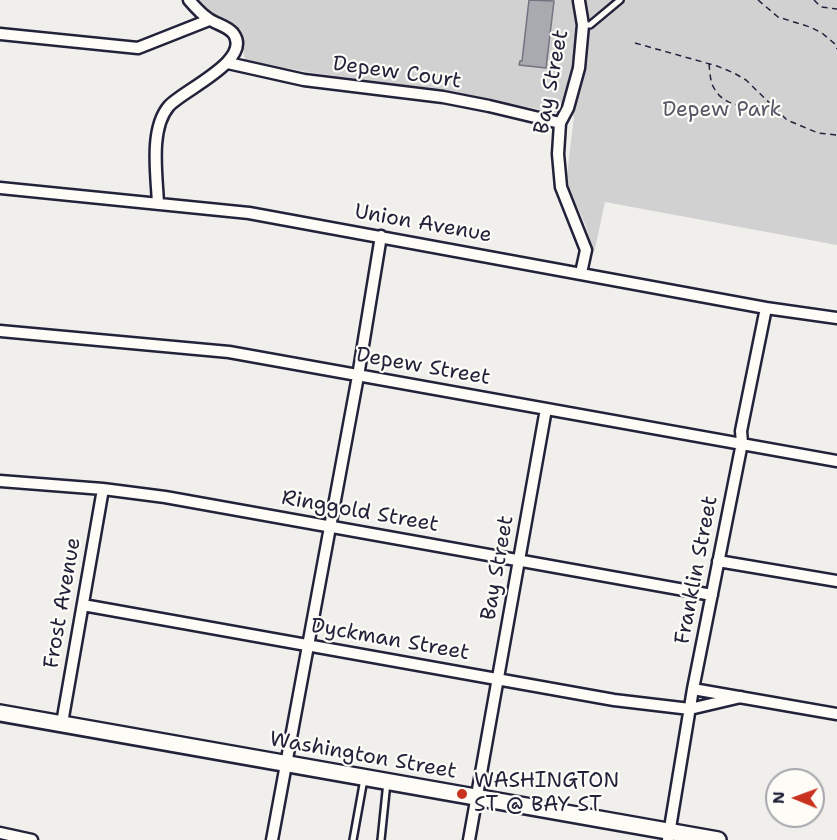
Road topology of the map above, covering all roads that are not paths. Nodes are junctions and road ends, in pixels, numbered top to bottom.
1 (189, 0) edge
2 (579, 0) edge
3 (620, 0) edge
4 (209, 20) junction
5 (583, 25) junction
6 (0, 34) edge
7 (228, 63) junction
8 (560, 123) junction
9 (0, 188) edge
10 (158, 204) junction
11 (381, 236) junction
12 (581, 273) junction
13 (766, 308) junction
14 (837, 318) edge
15 (0, 331) edge
16 (358, 376) junction
17 (546, 409) junction
18 (742, 443) junction
19 (837, 461) edge
20 (0, 481) edge
21 (103, 489) junction
22 (331, 526) junction
23 (519, 559) junction
24 (718, 561) junction
25 (837, 581) edge
26 (712, 595) junction
27 (83, 604) junction
28 (308, 645) junction
29 (498, 680) junction
30 (693, 689) junction
31 (741, 697) junction
32 (690, 709) junction
33 (0, 713) edge
34 (837, 714) edge
35 (62, 723) junction
36 (285, 764) junction
37 (365, 777) junction
38 (387, 781) junction
39 (477, 797) junction
40 (7, 836) edge
41 (668, 836) edge
42 (32, 840) edge
43 (272, 840) edge
44 (353, 840) edge
45 (381, 840) edge
46 (469, 840) edge
47 (718, 840) edge

1 - 4 street
2 - 5 street, Bay Street
3 - 5 lane
4 - 6 street
4 - 7 street
5 - 8 street, Bay Street
7 - 8 street, Depew Court
7 - 10 street
8 - 12 street, Bay Street
9 - 10 street, Union Avenue
10 - 11 street, Union Avenue
11 - 12 street, Union Avenue
11 - 16 street
12 - 13 street, Union Avenue
13 - 14 street, Union Avenue
13 - 18 street, Franklin Street
15 - 16 street, Depew Street
16 - 17 street, Depew Street
16 - 22 street
17 - 18 street, Depew Street
17 - 23 street, Bay Street
18 - 19 street, Depew Street
18 - 24 street, Franklin Street
20 - 21 street, Ringgold Street
21 - 22 street, Ringgold Street
21 - 27 street, Frost Avenue
22 - 23 street, Ringgold Street
22 - 28 street
23 - 26 street, Ringgold Street
23 - 29 street, Bay Street
24 - 25 street
24 - 26 street, Franklin Street
26 - 30 street, Franklin Street
27 - 28 street, Dyckman Street
27 - 35 street, Frost Avenue
28 - 29 street, Dyckman Street
28 - 36 street
29 - 32 street, Dyckman Street
29 - 39 street, Bay Street
30 - 31 street
30 - 32 street, Franklin Street
31 - 32 street, Dyckman Street
31 - 34 street
32 - 41 street, Franklin Street
33 - 35 street, Washington Street
35 - 36 street, Washington Street
36 - 37 street, Washington Street
36 - 43 street
37 - 38 street, Washington Street
37 - 44 lane
38 - 39 street, Washington Street
38 - 45 lane
39 - 41 street, Washington Street
39 - 46 street, Bay Street
40 - 42 street
41 - 47 street, Washington Street

